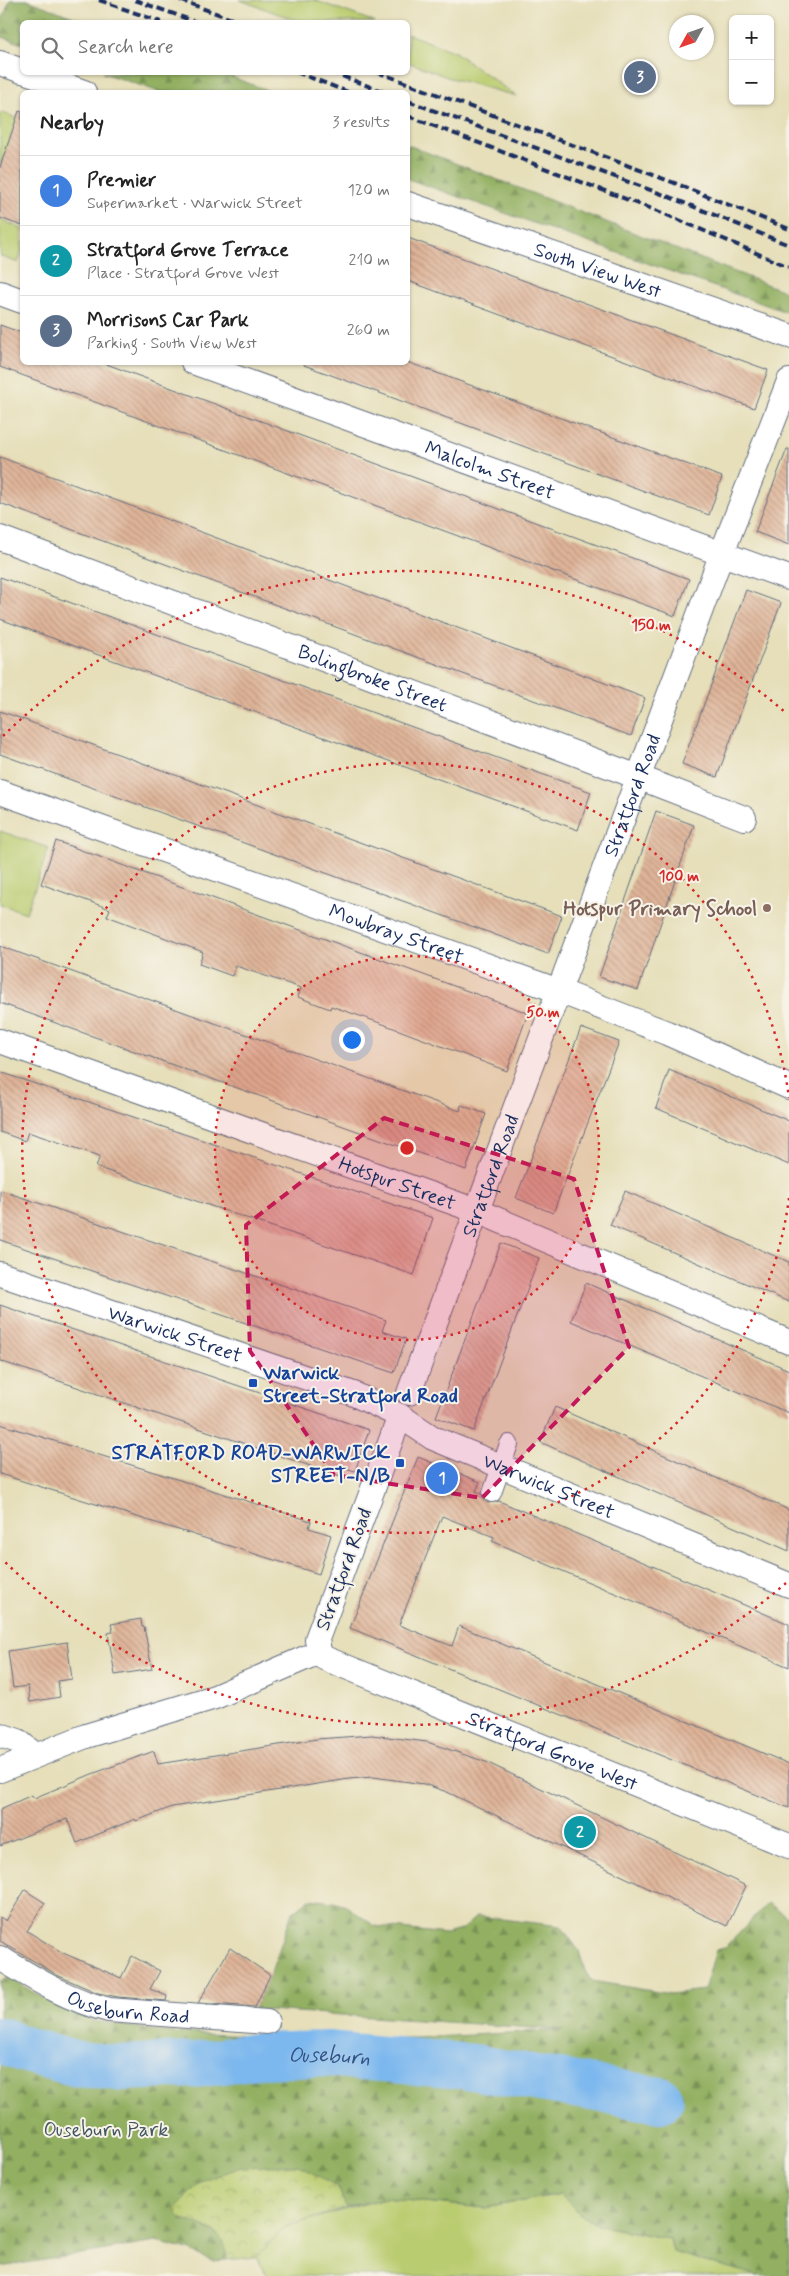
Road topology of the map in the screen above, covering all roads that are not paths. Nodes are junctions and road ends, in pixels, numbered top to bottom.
1 (0, 63) edge
2 (20, 70) edge
3 (35, 75) edge
4 (78, 90) edge
5 (410, 205) edge
6 (0, 293) edge
7 (20, 300) edge
8 (789, 336) edge
9 (201, 365) edge
10 (789, 381) edge
11 (0, 538) edge
12 (722, 553) junction
13 (789, 578) edge
14 (638, 777) junction
15 (0, 792) edge
16 (744, 818) dead end
17 (559, 991) junction
18 (0, 1041) edge
19 (789, 1087) edge
20 (476, 1211) junction
21 (0, 1274) edge
22 (789, 1342) edge
23 (408, 1394) joint
24 (400, 1416) junction
25 (506, 1455) junction
26 (492, 1494) dead end
27 (789, 1585) edge
28 (319, 1652) junction
29 (0, 1735) edge
30 (35, 1755) junction
31 (0, 1770) edge
32 (789, 1846) edge
33 (0, 1958) edge
34 (267, 2022) dead end

1 - 2 street
3 - 4 street
5 - 8 street, South View West
6 - 7 street
9 - 12 street, Malcolm Street
10 - 12 street, Stratford Road
11 - 14 street, Bolingbroke Street
12 - 13 street, Malcolm Street
12 - 14 street, Stratford Road
14 - 16 street, Bolingbroke Street
14 - 17 street, Stratford Road
15 - 17 street, Mowbray Street
17 - 19 street, Mowbray Street
17 - 20 street, Stratford Road
18 - 20 street, Hotspur Street
20 - 22 street, Hotspur Street
20 - 23 street, Stratford Road
21 - 24 street, Warwick Street
23 - 24 street, Stratford Road
24 - 25 street, Warwick Street
24 - 28 street, Stratford Road
25 - 26 street
25 - 27 street, Warwick Street
28 - 30 street, Stratford Road
28 - 32 street, Stratford Grove West
29 - 30 street
30 - 31 street, Stratford Road
33 - 34 street, Ouseburn Road

